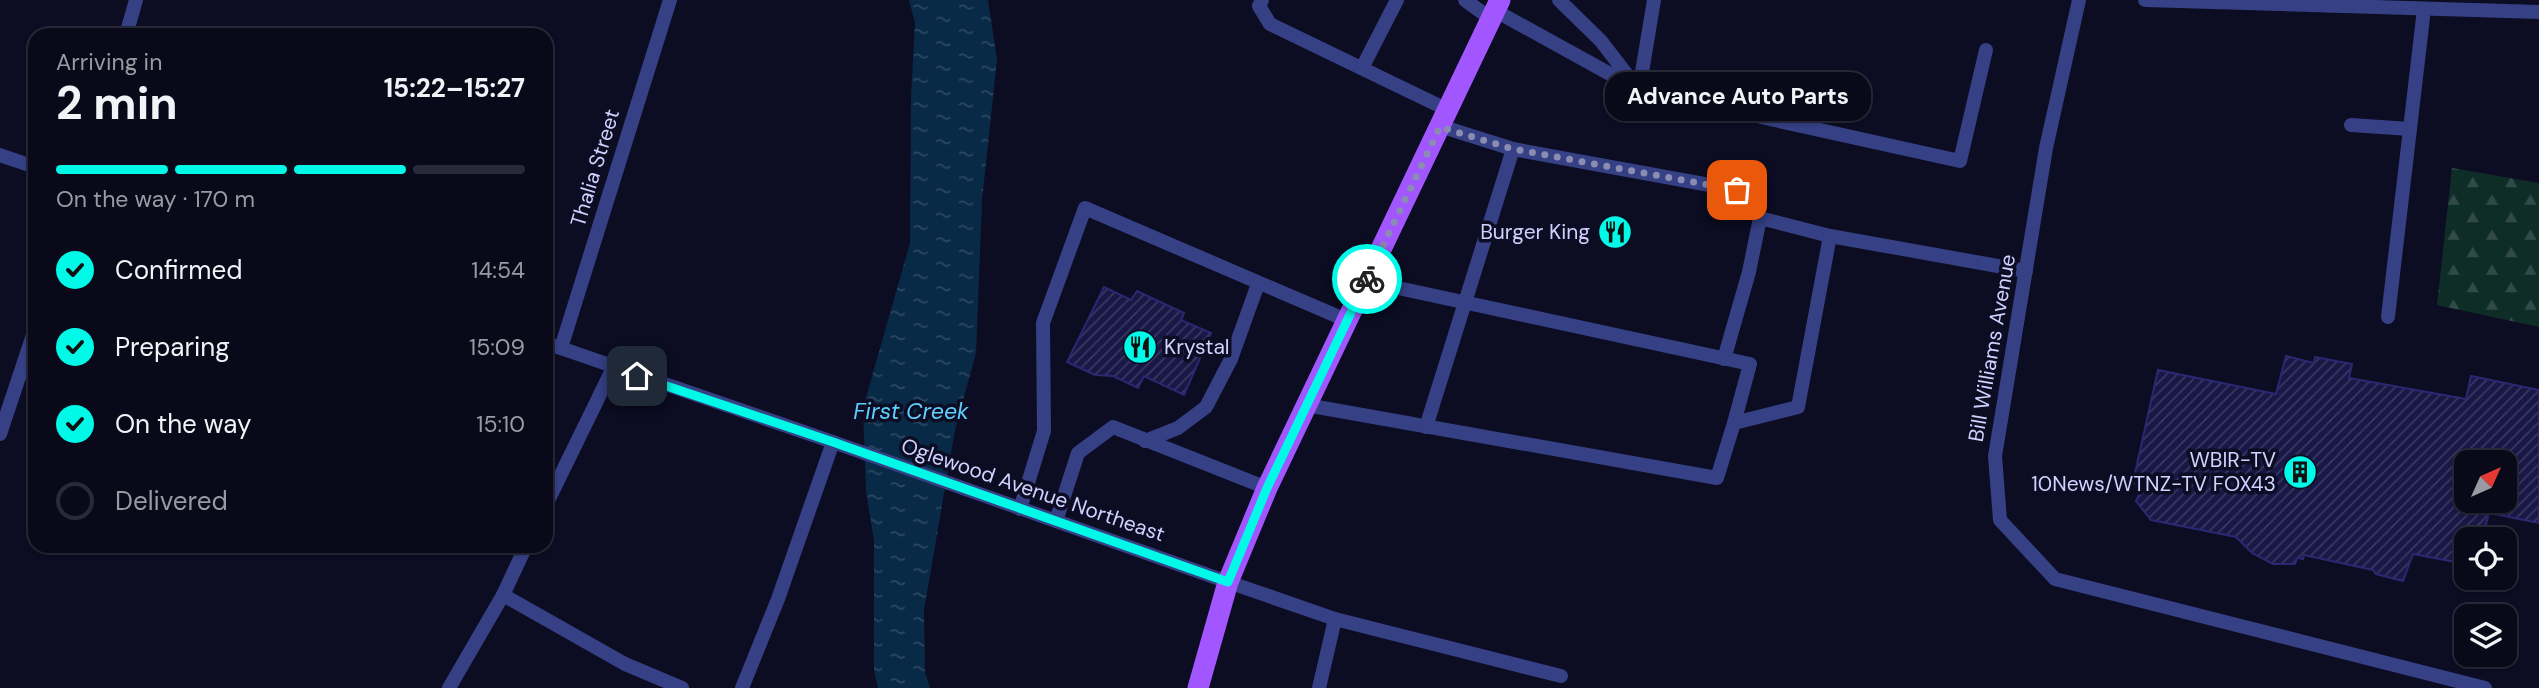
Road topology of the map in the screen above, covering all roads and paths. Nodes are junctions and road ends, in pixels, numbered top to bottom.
1 (136, 0) edge
2 (670, 0) edge
3 (1262, 0) edge
4 (1397, 0) edge
5 (1465, 0) edge
6 (1559, 0) edge
7 (1654, 0) edge
8 (2079, 0) edge
9 (2146, 0) edge
10 (2424, 9) junction
11 (1495, 10) edge
12 (2539, 12) edge
13 (128, 28) edge
14 (1986, 50) dead end
15 (1362, 68) junction
16 (1639, 90) junction
17 (1444, 118) junction
18 (2351, 125) dead end
19 (2410, 128) junction
20 (1513, 149) junction
21 (0, 155) edge
22 (28, 165) edge
23 (1760, 218) junction
24 (1830, 236) junction
25 (2026, 271) junction
26 (1366, 281) junction
27 (1258, 284) junction
28 (1466, 303) junction
29 (2388, 317) dead end
30 (1346, 320) junction
31 (553, 345) edge
32 (561, 348) junction
33 (28, 349) edge
34 (1724, 359) junction
35 (613, 368) junction
36 (1306, 405) junction
37 (1734, 422) junction
38 (1426, 426) junction
39 (0, 434) edge
40 (833, 442) junction
41 (1145, 442) junction
42 (1267, 488) junction
43 (553, 491) edge
44 (1020, 509) junction
45 (1056, 521) junction
46 (523, 553) edge
47 (1228, 582) junction
48 (503, 594) junction
49 (1335, 619) junction
50 (1561, 676) dead end
51 (449, 688) edge
52 (682, 688) edge
53 (742, 688) edge
54 (1198, 688) edge
55 (1319, 688) edge
56 (2485, 688) edge

1 - 13 street
2 - 32 street, Thalia Street
3 - 15 street
4 - 15 street
5 - 11 street
6 - 16 street
7 - 16 street
8 - 25 street, Bill Williams Avenue
9 - 10 street
10 - 12 street
10 - 19 street
11 - 16 street
11 - 17 main road
14 - 16 street
15 - 17 street
17 - 20 street
17 - 26 main road
18 - 19 street
19 - 29 street
20 - 23 street
20 - 28 street
21 - 22 street
23 - 24 street
23 - 34 street
24 - 25 street
24 - 37 street
25 - 56 street, Bill Williams Avenue
26 - 28 street
26 - 30 main road
27 - 30 street
27 - 41 street
27 - 44 street
28 - 34 street
28 - 38 street
30 - 36 main road
31 - 32 street, Oglewood Avenue Northeast
32 - 35 street, Oglewood Avenue Northeast
33 - 39 street
34 - 37 street
35 - 40 street, Oglewood Avenue Northeast
35 - 43 street
36 - 38 street
36 - 42 main road
37 - 38 street
40 - 44 street, Oglewood Avenue Northeast
40 - 53 street
41 - 42 street
41 - 45 street
42 - 47 main road
44 - 45 street, Oglewood Avenue Northeast
45 - 47 street, Oglewood Avenue Northeast
46 - 48 street
47 - 49 street, Oglewood Avenue Northeast
47 - 54 main road
48 - 51 street
48 - 52 street
49 - 50 street, Oglewood Avenue Northeast
49 - 55 street

